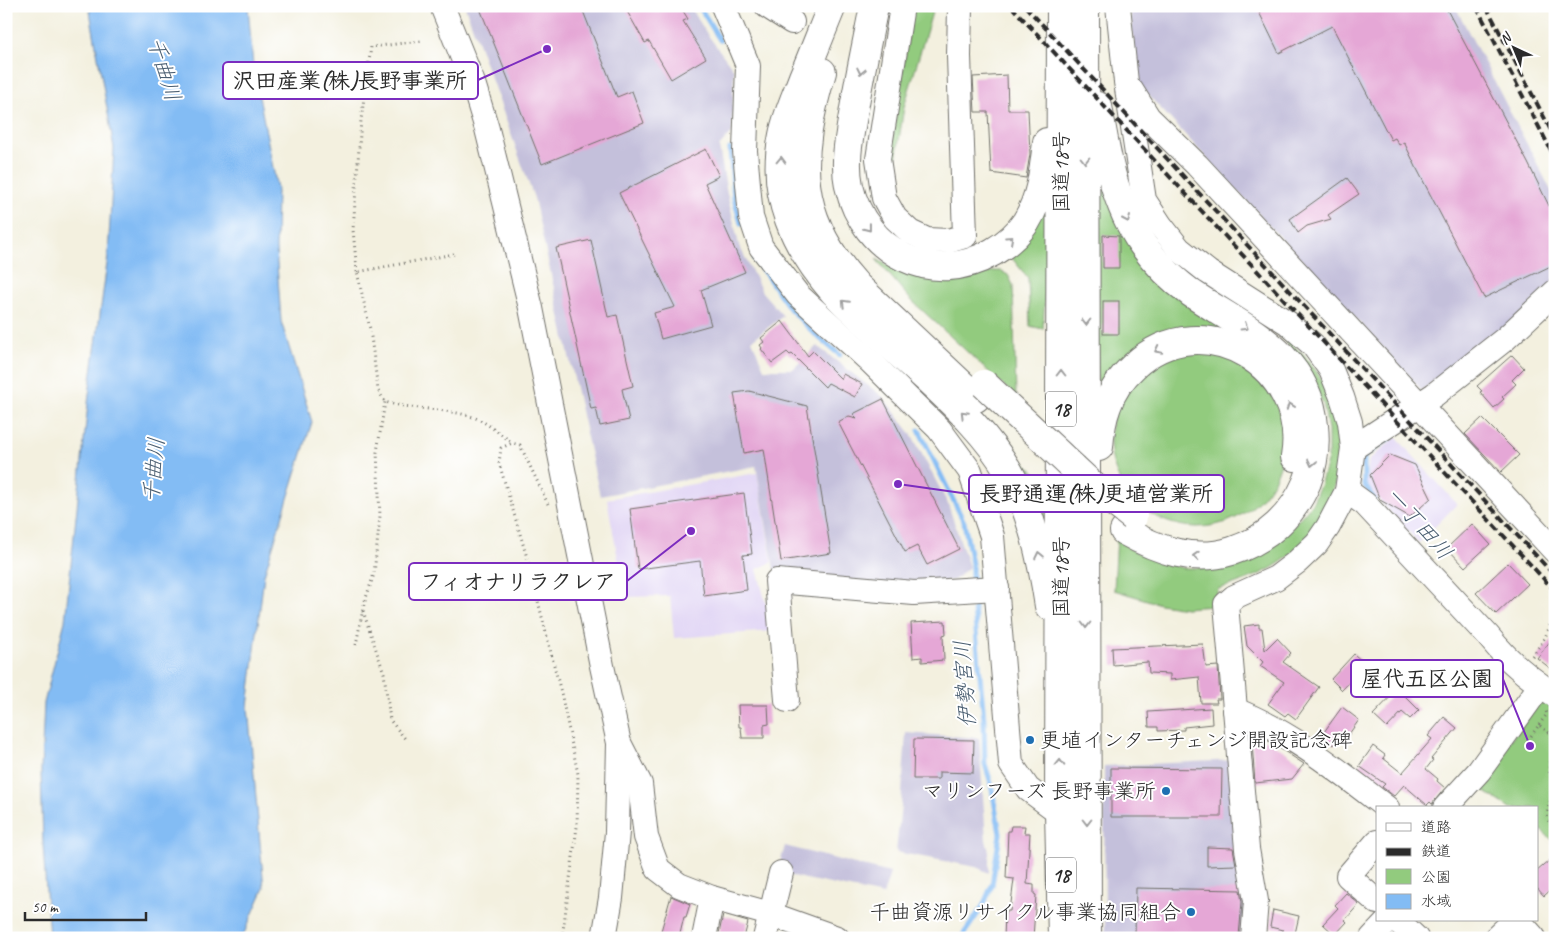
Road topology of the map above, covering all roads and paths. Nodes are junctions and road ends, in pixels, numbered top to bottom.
1 (442, 6) edge
2 (723, 6) edge
3 (767, 6) edge
4 (832, 6) edge
5 (842, 6) edge
6 (860, 6) edge
7 (874, 6) edge
8 (902, 6) edge
9 (960, 6) edge
10 (1118, 6) edge
11 (1073, 9) edge
12 (792, 22) dead end
13 (421, 41) dead end
14 (1126, 82) junction
15 (454, 254) dead end
16 (357, 272) junction
17 (1555, 292) edge
18 (980, 391) junction
19 (386, 402) junction
20 (1419, 406) junction
21 (512, 443) junction
22 (1353, 448) junction
23 (1347, 491) junction
24 (550, 509) dead end
25 (1128, 524) junction
26 (1555, 552) edge
27 (980, 589) junction
28 (1086, 593) junction
29 (1555, 609) edge
30 (363, 611) junction
31 (356, 645) dead end
32 (1541, 686) edge
33 (1061, 690) junction
34 (788, 700) dead end
35 (1235, 710) junction
36 (1555, 737) edge
37 (406, 740) dead end
38 (1526, 742) dead end
39 (619, 743) junction
40 (1555, 753) edge
41 (1384, 806) edge
42 (1447, 806) edge
43 (1059, 812) junction
44 (1555, 830) edge
45 (1376, 843) edge
46 (781, 873) dead end
47 (712, 898) junction
48 (1376, 901) edge
49 (770, 914) junction
50 (1387, 922) edge
51 (1399, 922) edge
52 (1515, 922) edge
53 (1519, 922) edge
54 (562, 938) edge
55 (604, 938) edge
56 (704, 938) edge
57 (764, 938) edge
58 (836, 938) edge
59 (1062, 938) edge
60 (1087, 938) edge
61 (1254, 938) edge
62 (1372, 938) edge
63 (1416, 938) edge
64 (1496, 938) edge
65 (1534, 938) edge

1 - 39 street
2 - 27 street
3 - 12 street
33 -> 4 highway
5 - 18 highway
6 - 18 highway
7 -> 11 highway
8 - 9 street
10 - 14 street
11 -> 25 highway
11 -> 28 highway, 国道18号 / 18
33 -> 11 highway, 国道18号 / 18
13 - 16 path
14 - 20 street
14 - 22 street
15 - 16 path
16 - 19 path
17 - 20 street
18 - 25 highway, bridge
19 - 21 path
19 - 30 path
20 - 22 street
20 - 26 street
21 - 24 path
21 - 54 path
22 - 23 street
23 - 32 street
23 - 35 street
25 -> 28 highway
27 - 34 street
27 - 43 street
28 -> 60 highway, 国道18号 / 18
29 - 32 path
30 - 31 path
30 - 37 path
32 - 42 street
43 -> 33 highway, 国道18号 / 18
35 - 41 street
35 - 61 street
36 - 38 path
39 - 47 street
39 - 55 street
40 - 44 path
43 - 59 highway, 国道18号 / 18
45 - 48 street
46 - 49 street
47 - 49 street
47 - 56 street
49 - 57 street
49 - 58 street
50 - 62 street
51 - 63 street
52 - 64 street
53 - 65 street

